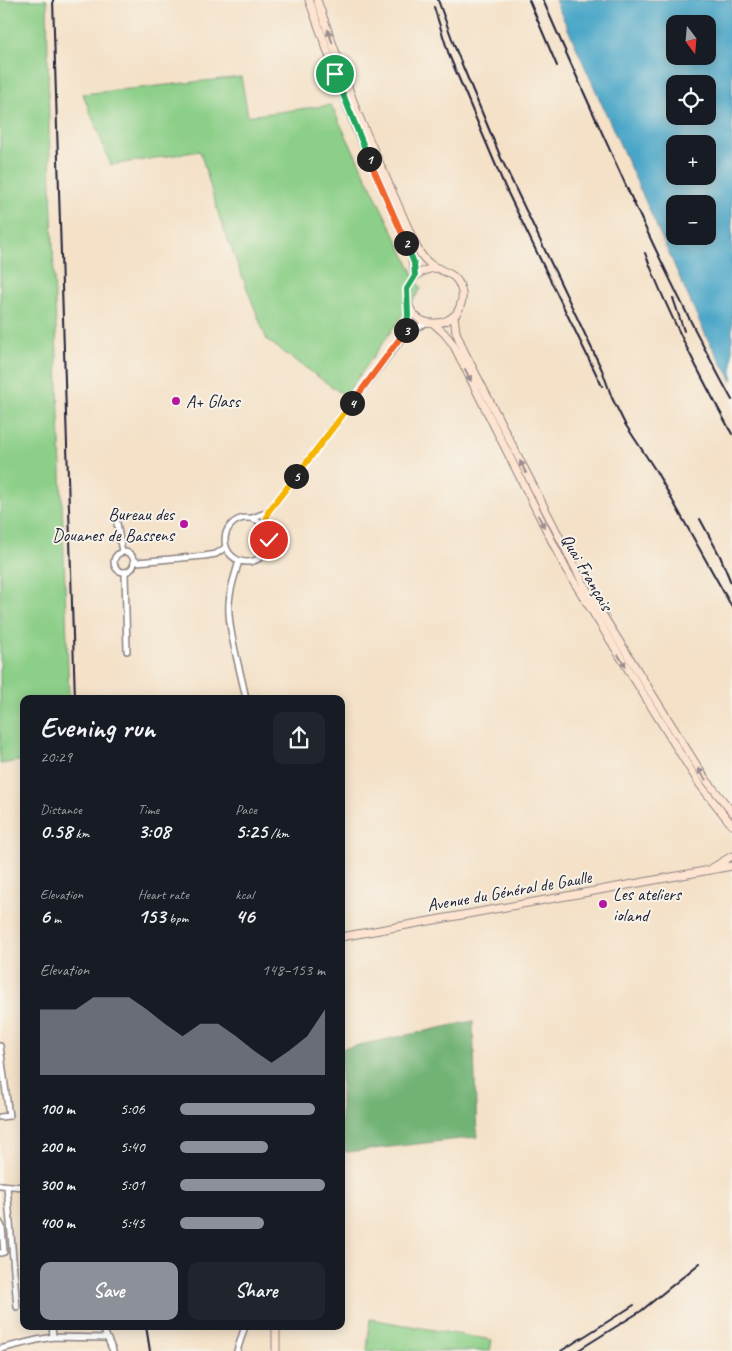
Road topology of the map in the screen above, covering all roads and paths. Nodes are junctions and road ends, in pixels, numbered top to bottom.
1 (309, 0) edge
2 (317, 0) edge
3 (438, 268) junction
4 (415, 276) junction
5 (408, 305) junction
6 (454, 316) junction
7 (430, 323) junction
8 (406, 333) junction
9 (268, 512) junction
10 (116, 517) dead end
11 (252, 518) junction
12 (265, 528) junction
13 (226, 547) junction
14 (122, 552) junction
15 (135, 560) junction
16 (239, 561) junction
17 (125, 573) junction
18 (127, 651) dead end
19 (245, 695) edge
20 (732, 812) edge
21 (732, 825) edge
22 (732, 856) edge
23 (732, 866) edge
24 (712, 868) junction
25 (345, 936) edge
26 (0, 1046) edge
27 (0, 1117) edge
28 (0, 1185) edge
29 (7, 1186) junction
30 (20, 1187) edge
31 (0, 1223) edge
32 (0, 1253) edge
33 (17, 1307) dead end
34 (52, 1330) edge
35 (104, 1330) edge
36 (244, 1330) edge
37 (276, 1330) edge
38 (53, 1337) junction
39 (107, 1338) junction
40 (0, 1349) edge
41 (113, 1351) edge
42 (237, 1351) edge
43 (276, 1351) edge

1 - 4 main road
3 -> 2 main road
3 - 4 main road
3 - 6 main road
4 - 5 main road
5 - 7 main road
5 - 8 street
6 - 7 main road
20 -> 6 main road, Quai Français
7 - 8 street
7 -> 21 main road, Quai Français
8 - 9 street
9 - 11 street
9 - 12 street
10 - 14 street
11 - 12 street
11 - 13 street
12 - 16 street
13 - 15 street
13 - 16 street
14 - 15 street
14 - 17 street
15 - 17 street
16 - 19 street
17 - 18 street
22 - 24 main road, Avenue du Général de Gaulle
23 - 24 main road, Avenue du Général de Gaulle
24 - 25 main road, Avenue du Général de Gaulle
26 - 27 street
28 - 29 street
29 - 30 street
29 - 33 street
31 - 32 street
34 - 38 street
35 - 39 street
36 - 42 street
37 - 43 main road
38 - 39 street
38 - 40 street
39 - 41 street

